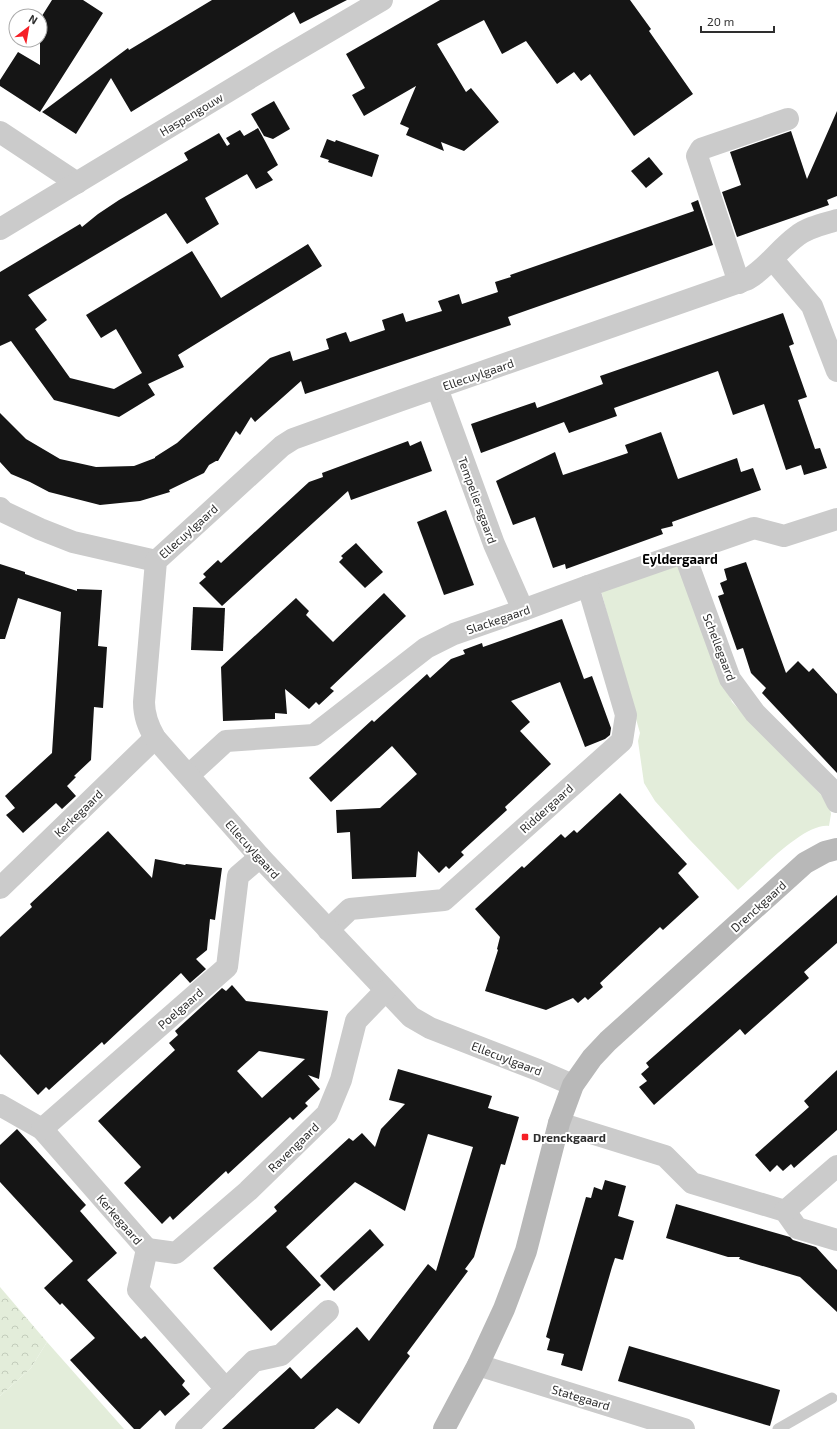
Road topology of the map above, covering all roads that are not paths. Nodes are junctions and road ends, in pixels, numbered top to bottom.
1 (382, 0) edge
2 (788, 119) dead end
3 (0, 132) edge
4 (77, 183) junction
5 (837, 220) edge
6 (0, 229) edge
7 (773, 260) junction
8 (739, 283) junction
9 (837, 371) edge
10 (437, 388) junction
11 (0, 508) edge
12 (837, 519) edge
13 (684, 553) junction
14 (156, 560) junction
15 (588, 586) junction
16 (523, 610) junction
17 (155, 738) junction
18 (189, 775) junction
19 (837, 802) edge
20 (837, 849) edge
21 (260, 858) junction
22 (0, 888) edge
23 (328, 930) junction
24 (385, 991) junction
25 (573, 1085) junction
26 (0, 1105) edge
27 (559, 1123) junction
28 (42, 1129) junction
29 (837, 1166) edge
30 (785, 1211) junction
31 (837, 1240) edge
32 (147, 1250) junction
33 (328, 1311) dead end
34 (478, 1365) junction
35 (226, 1389) junction
36 (832, 1398) dead end
37 (186, 1429) edge
38 (444, 1429) edge
39 (684, 1429) edge
40 (778, 1429) edge

1 - 4 street, Haspengouw
2 - 8 street
3 - 4 street
4 - 6 street, Haspengouw
5 - 7 street, Ellecuylgaard
7 - 8 street, Ellecuylgaard
7 - 9 street
8 - 10 street, Ellecuylgaard
10 - 14 street, Ellecuylgaard
10 - 16 street, Tempeliersgaard
11 - 14 street
12 - 13 street, Slackegaard
13 - 15 street, Slackegaard
13 - 19 street, Schellegaard
14 - 17 street, Ellecuylgaard
15 - 16 street, Slackegaard
15 - 23 street, Riddergaard
16 - 18 street, Slackegaard
17 - 18 street, Ellecuylgaard
17 - 22 street, Kerkegaard
18 - 21 street, Ellecuylgaard
20 - 25 street, Drenckgaard
21 - 23 street, Ellecuylgaard
21 - 28 street, Poelgaard
23 - 24 street, Ellecuylgaard
24 - 25 street, Ellecuylgaard
24 - 32 street, Ravengaard
25 - 27 street, Drenckgaard
26 - 28 street, Kerkegaard
27 - 30 street
27 - 34 street, Drenckgaard
28 - 32 street, Kerkegaard
29 - 30 street
30 - 31 street
32 - 35 street, Kerkegaard
33 - 35 street
34 - 38 street, Drenckgaard
34 - 39 street, Stategaard
35 - 37 street
36 - 40 lane

